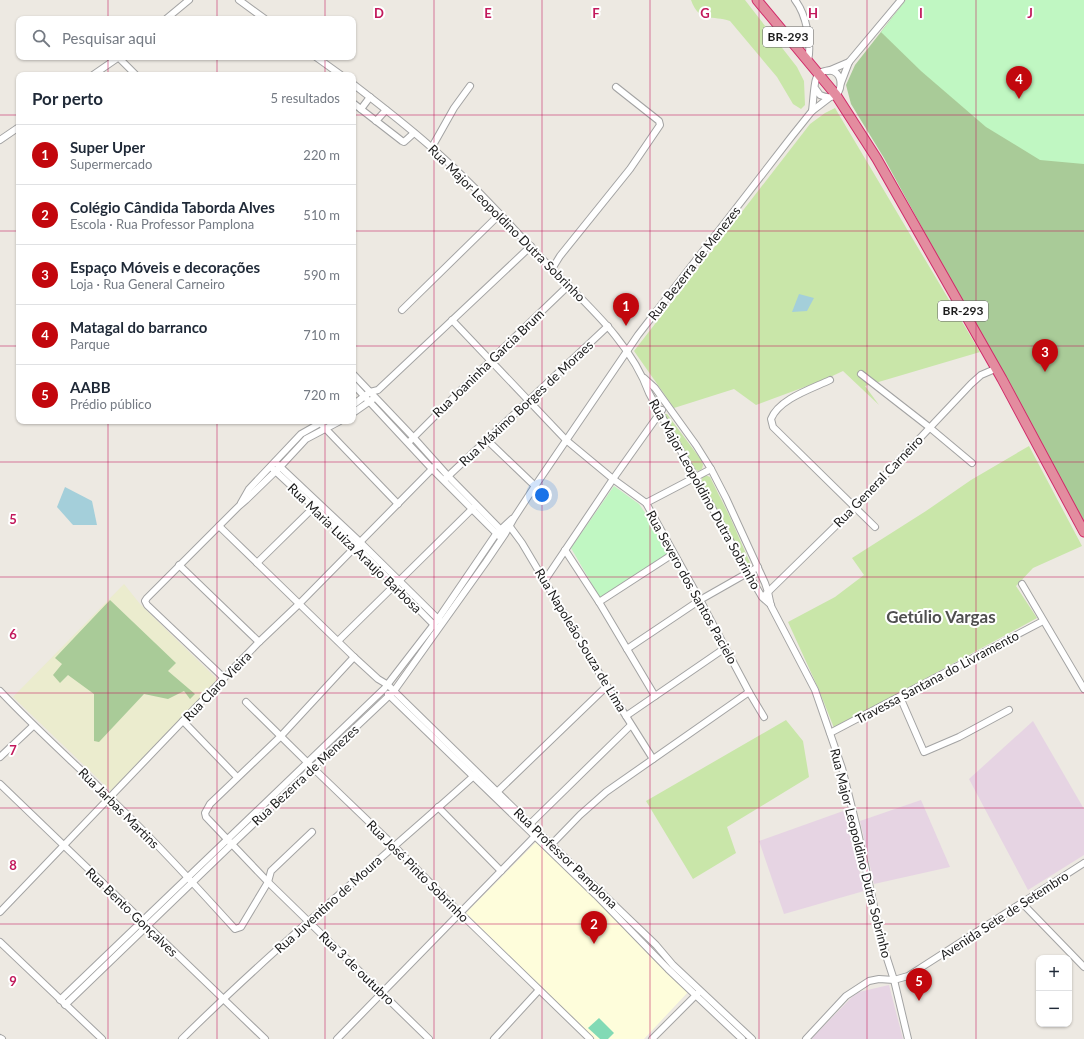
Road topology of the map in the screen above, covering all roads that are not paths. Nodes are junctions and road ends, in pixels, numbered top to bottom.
1 (189, 0) edge
2 (239, 0) edge
3 (795, 0) edge
4 (901, 0) edge
5 (760, 2) edge
6 (170, 16) edge
7 (261, 16) edge
8 (115, 60) edge
9 (122, 60) edge
10 (320, 60) edge
11 (808, 61) junction
12 (849, 62) junction
13 (97, 72) edge
14 (133, 72) edge
15 (336, 72) edge
16 (824, 72) junction
17 (841, 83) junction
18 (356, 86) edge
19 (470, 86) dead end
20 (616, 87) dead end
21 (815, 88) junction
22 (833, 96) junction
23 (370, 97) junction
24 (356, 106) edge
25 (360, 109) junction
26 (386, 110) junction
27 (812, 110) junction
28 (376, 121) junction
29 (16, 129) edge
30 (414, 133) junction
31 (0, 140) edge
32 (432, 147) junction
33 (500, 214) junction
34 (531, 246) junction
35 (552, 269) junction
36 (569, 286) junction
37 (402, 310) dead end
38 (452, 320) junction
39 (608, 326) junction
40 (627, 350) junction
41 (491, 360) junction
42 (995, 369) junction
43 (861, 374) dead end
44 (356, 378) edge
45 (644, 378) junction
46 (830, 380) dead end
47 (356, 386) edge
48 (370, 397) junction
49 (529, 400) junction
50 (356, 404) edge
51 (666, 404) junction
52 (356, 410) edge
53 (660, 412) junction
54 (318, 424) edge
55 (323, 424) edge
56 (334, 424) edge
57 (929, 427) junction
58 (325, 429) junction
59 (411, 440) junction
60 (487, 440) junction
61 (566, 440) junction
62 (972, 463) dead end
63 (434, 466) junction
64 (276, 467) junction
65 (711, 469) junction
66 (696, 477) junction
67 (446, 478) junction
68 (613, 479) junction
69 (535, 486) junction
70 (297, 487) junction
71 (318, 502) junction
72 (646, 503) junction
73 (398, 504) junction
74 (314, 507) junction
75 (474, 507) junction
76 (854, 508) junction
77 (335, 523) junction
78 (509, 525) junction
79 (219, 526) junction
80 (875, 527) dead end
81 (1084, 532) edge
82 (501, 534) junction
83 (358, 544) junction
84 (565, 550) junction
85 (673, 554) junction
86 (258, 563) junction
87 (179, 565) junction
88 (758, 568) junction
89 (748, 574) junction
90 (467, 577) junction
91 (545, 580) junction
92 (473, 581) junction
93 (397, 583) junction
94 (1022, 584) dead end
95 (768, 592) junction
96 (762, 597) junction
97 (700, 600) junction
98 (599, 602) junction
99 (299, 604) junction
100 (771, 606) junction
101 (440, 621) junction
102 (1043, 621) junction
103 (436, 627) junction
104 (338, 640) junction
105 (259, 642) junction
106 (725, 648) junction
107 (627, 649) junction
108 (354, 657) junction
109 (404, 664) junction
110 (410, 669) junction
111 (224, 678) junction
112 (608, 686) junction
113 (386, 687) junction
114 (1084, 689) edge
115 (0, 691) edge
116 (749, 692) junction
117 (392, 693) junction
118 (654, 696) junction
119 (900, 698) junction
120 (246, 702) dead end
121 (364, 709) junction
122 (1009, 710) dead end
123 (370, 715) junction
124 (626, 716) junction
125 (764, 717) dead end
126 (183, 721) junction
127 (631, 725) junction
128 (33, 726) junction
129 (830, 733) junction
130 (280, 737) junction
131 (0, 757) edge
132 (653, 759) junction
133 (308, 763) junction
134 (313, 768) junction
135 (476, 774) junction
136 (237, 777) junction
137 (0, 784) edge
138 (495, 793) junction
139 (110, 798) junction
140 (268, 800) junction
141 (273, 805) junction
142 (438, 807) junction
143 (528, 826) junction
144 (312, 832) dead end
145 (537, 834) junction
146 (226, 840) junction
147 (63, 845) junction
148 (231, 845) junction
149 (393, 846) junction
150 (550, 846) junction
151 (1084, 864) edge
152 (502, 871) junction
153 (190, 880) junction
154 (268, 882) junction
155 (1022, 903) junction
156 (0, 912) edge
157 (460, 913) junction
158 (308, 920) junction
159 (145, 923) junction
160 (0, 942) edge
161 (671, 967) junction
162 (1084, 967) edge
163 (894, 980) junction
164 (539, 990) junction
165 (701, 990) junction
166 (382, 993) junction
167 (696, 995) junction
168 (222, 999) junction
169 (60, 1000) junction
170 (65, 1005) junction
171 (732, 1019) junction
172 (728, 1025) junction
173 (102, 1039) edge
174 (182, 1039) edge
175 (265, 1039) edge
176 (337, 1039) edge
177 (429, 1039) edge
178 (494, 1039) edge
179 (590, 1039) edge
180 (652, 1039) edge
181 (742, 1039) edge
182 (752, 1039) edge
183 (806, 1039) edge
184 (908, 1039) edge

1 - 6 street
2 - 7 street
3 - 11 street
4 - 12 street
5 - 11 highway, BR-293
8 - 13 street
9 - 14 street
10 - 15 street
11 - 16 highway, BR-293
12 - 16 street
12 - 17 street
16 - 17 street
16 - 21 street, Rua Bezerra de Menezes
16 - 22 highway, BR-293
17 - 22 street
18 - 23 street, Rua Major Leopoldino Dutra Sobrinho
19 - 32 street
20 - 35 street
21 - 22 street
21 - 27 street, Rua Bezerra de Menezes
22 - 27 street, Rua Bezerra de Menezes
22 - 42 highway, BR-293
23 - 25 street
23 - 26 street, Rua Major Leopoldino Dutra Sobrinho
24 - 25 street
25 - 28 street
26 - 28 street
26 - 30 street, Rua Major Leopoldino Dutra Sobrinho
27 - 40 street, Rua Bezerra de Menezes
28 - 30 street
29 - 31 street
30 - 32 street, Rua Major Leopoldino Dutra Sobrinho
32 - 33 street, Rua Major Leopoldino Dutra Sobrinho
33 - 34 street, Rua Major Leopoldino Dutra Sobrinho
33 - 37 street
34 - 35 street, Rua Major Leopoldino Dutra Sobrinho
34 - 38 street
35 - 36 street, Rua Major Leopoldino Dutra Sobrinho
36 - 39 street, Rua Major Leopoldino Dutra Sobrinho
36 - 41 street, Rua Joaninha Garcia Brum
38 - 41 street, Rua Severo dos Santos Pacielo
38 - 48 street
39 - 40 street, Rua Major Leopoldino Dutra Sobrinho
39 - 49 street, Rua Máximo Borges de Moraes
40 - 45 street, Rua Major Leopoldino Dutra Sobrinho
40 - 61 street, Rua Bezerra de Menezes
41 - 49 street, Rua Severo dos Santos Pacielo
41 - 59 street, Rua Joaninha Garcia Brum
42 - 57 street, Rua General Carneiro
42 - 81 highway, BR-293
43 - 57 street
44 - 48 street
45 - 51 street, Rua Major Leopoldino Dutra Sobrinho
45 - 53 street, Rua Major Leopoldino Dutra Sobrinho
46 - 76 street
47 - 48 street
48 - 50 street
48 - 52 street
48 - 59 street
49 - 60 street, Rua Máximo Borges de Moraes
49 - 61 street, Rua Severo dos Santos Pacielo
51 - 53 street
51 - 65 street, Rua Major Leopoldino Dutra Sobrinho
53 - 66 street, Rua Major Leopoldino Dutra Sobrinho
53 - 68 street
54 - 64 street
55 - 58 street
56 - 58 street
57 - 62 street
57 - 76 street, Rua General Carneiro
58 - 64 street
58 - 73 street
59 - 63 street
60 - 67 street, Rua Máximo Borges de Moraes
60 - 69 street
61 - 68 street, Rua Severo dos Santos Pacielo
61 - 69 street, Rua Bezerra de Menezes
63 - 67 street
63 - 73 street, Rua Claro Vieira
64 - 70 street, Rua Maria Luiza Araujo Barbosa
64 - 79 street
65 - 66 street
65 - 88 street, Rua Major Leopoldino Dutra Sobrinho
66 - 72 street
66 - 89 street, Rua Major Leopoldino Dutra Sobrinho
67 - 75 street
68 - 72 street, Rua Severo dos Santos Pacielo
68 - 84 street
69 - 78 street, Rua Bezerra de Menezes
70 - 71 street, Rua Maria Luiza Araujo Barbosa
70 - 74 street, Rua Maria Luiza Araujo Barbosa
71 - 74 street
71 - 77 street, Rua Maria Luiza Araujo Barbosa
72 - 85 street, Rua Severo dos Santos Pacielo
73 - 83 street, Rua Claro Vieira
74 - 77 street, Rua Maria Luiza Araujo Barbosa
74 - 86 street
75 - 82 street
75 - 93 street
76 - 80 street
76 - 95 street, Rua General Carneiro
77 - 83 street, Rua Maria Luiza Araujo Barbosa
78 - 82 street, Rua Bezerra de Menezes
78 - 91 street, Rua Napoleão Souza de Lima
79 - 86 street, Rua Professor Pamplona
79 - 87 street
82 - 90 street, Rua Bezerra de Menezes
82 - 92 street, Rua Bezerra de Menezes
83 - 93 street, Rua Maria Luiza Araujo Barbosa
83 - 99 street, Rua Claro Vieira
84 - 91 street
84 - 98 street
85 - 97 street, Rua Severo dos Santos Pacielo
85 - 98 street
86 - 99 street, Rua Professor Pamplona
87 - 105 street
87 - 111 street
88 - 89 street
88 - 95 street, Rua Major Leopoldino Dutra Sobrinho
89 - 96 street, Rua Major Leopoldino Dutra Sobrinho
89 - 97 street
90 - 92 street
90 - 101 street, Rua Bezerra de Menezes
91 - 112 street, Rua Napoleão Souza de Lima
92 - 101 street, Rua Bezerra de Menezes
93 - 101 street, Rua Maria Luiza Araujo Barbosa
93 - 103 street, Rua Maria Luiza Araujo Barbosa
93 - 104 street
94 - 102 street
95 - 96 street, Rua General Carneiro
95 - 100 street, Rua Major Leopoldino Dutra Sobrinho
96 - 100 street, Rua Major Leopoldino Dutra Sobrinho
97 - 106 street, Rua Severo dos Santos Pacielo
97 - 107 street
98 - 107 street
99 - 104 street, Rua Professor Pamplona
99 - 105 street, Rua Claro Vieira
100 - 129 street, Rua Major Leopoldino Dutra Sobrinho
101 - 103 street, Rua Bezerra de Menezes
102 - 114 street
102 - 119 street, Travessa Santana do Livramento
103 - 109 street, Rua Bezerra de Menezes
103 - 110 street, Rua Bezerra de Menezes
104 - 108 street, Rua Professor Pamplona
105 - 111 street, Rua Claro Vieira
106 - 116 street, Rua Severo dos Santos Pacielo
106 - 118 street
107 - 118 street
108 - 113 street, Rua Professor Pamplona
108 - 130 street
109 - 110 street
109 - 113 street, Rua Bezerra de Menezes
110 - 117 street, Rua Bezerra de Menezes
111 - 126 street, Rua Claro Vieira
112 - 124 street, Rua Napoleão Souza de Lima
112 - 138 street
113 - 117 street, Rua Professor Pamplona
113 - 121 street, Rua Bezerra de Menezes
115 - 128 street, Rua Jarbas Martins
116 - 125 street, Rua Severo dos Santos Pacielo
116 - 132 street
117 - 123 street, Rua Bezerra de Menezes
117 - 135 street, Rua Professor Pamplona
118 - 124 street
119 - 122 street
119 - 129 street, Travessa Santana do Livramento
120 - 130 street, Rua José Pinto Sobrinho
121 - 123 street
121 - 133 street, Rua Bezerra de Menezes
123 - 134 street, Rua Bezerra de Menezes
124 - 127 street, Rua Napoleão Souza de Lima
126 - 136 street
126 - 139 street, Rua Claro Vieira
127 - 132 street, Rua Napoleão Souza de Lima
127 - 143 street
128 - 131 street
128 - 139 street, Rua Jarbas Martins
129 - 163 street, Rua Major Leopoldino Dutra Sobrinho
130 - 133 street, Rua José Pinto Sobrinho
130 - 136 street
132 - 150 street
133 - 134 street, Rua José Pinto Sobrinho
133 - 140 street, Rua Bezerra de Menezes
134 - 141 street, Rua Bezerra de Menezes
134 - 149 street, Rua José Pinto Sobrinho
135 - 138 street, Rua Professor Pamplona
135 - 142 street, Rua Juventino de Moura
136 - 146 street, Rua 3 de outubro
137 - 147 street, Rua Bento Gonçalves
138 - 143 street, Rua Professor Pamplona
139 - 147 street, Rua Claro Vieira
139 - 153 street, Rua Jarbas Martins
140 - 141 street
140 - 146 street, Rua Bezerra de Menezes
141 - 148 street, Rua Bezerra de Menezes
142 - 149 street, Rua Juventino de Moura
142 - 152 street
143 - 145 street, Rua Professor Pamplona
144 - 154 street
145 - 150 street, Rua Professor Pamplona
145 - 152 street
146 - 148 street, Rua 3 de outubro
146 - 153 street, Rua Bezerra de Menezes
147 - 156 street, Rua Claro Vieira
147 - 159 street, Rua Bento Gonçalves
148 - 153 street, Rua Bezerra de Menezes
148 - 154 street, Rua 3 de outubro
149 - 157 street, Rua José Pinto Sobrinho
149 - 158 street, Rua Juventino de Moura
150 - 161 street, Rua Professor Pamplona
151 - 155 street, Avenida Sete de Setembro
152 - 157 street
153 - 154 street, Rua Jarbas Martins
153 - 159 street, Rua Bezerra de Menezes
154 - 158 street, Rua 3 de outubro
155 - 162 street
155 - 163 street, Avenida Sete de Setembro
157 - 164 street, Rua José Pinto Sobrinho
157 - 166 street
158 - 166 street, Rua 3 de outubro
158 - 168 street, Rua Juventino de Moura
159 - 168 street, Rua Bento Gonçalves
159 - 169 street, Rua Bezerra de Menezes
159 - 170 street, Rua Bezerra de Menezes
160 - 169 street
161 - 165 street, Rua Professor Pamplona
161 - 167 street, Rua Professor Pamplona
163 - 183 street, Avenida Sete de Setembro
163 - 184 street, Rua Major Leopoldino Dutra Sobrinho
164 - 178 street
164 - 179 street, Rua José Pinto Sobrinho
165 - 167 street
165 - 171 street, Rua Professor Pamplona
166 - 176 street
166 - 177 street, Rua 3 de outubro
167 - 172 street, Rua Professor Pamplona
167 - 180 street
168 - 174 street, Rua Juventino de Moura
168 - 175 street, Rua Bento Gonçalves
169 - 170 street
170 - 173 street
171 - 172 street
171 - 182 street, Rua Professor Pamplona
172 - 181 street, Rua Professor Pamplona

